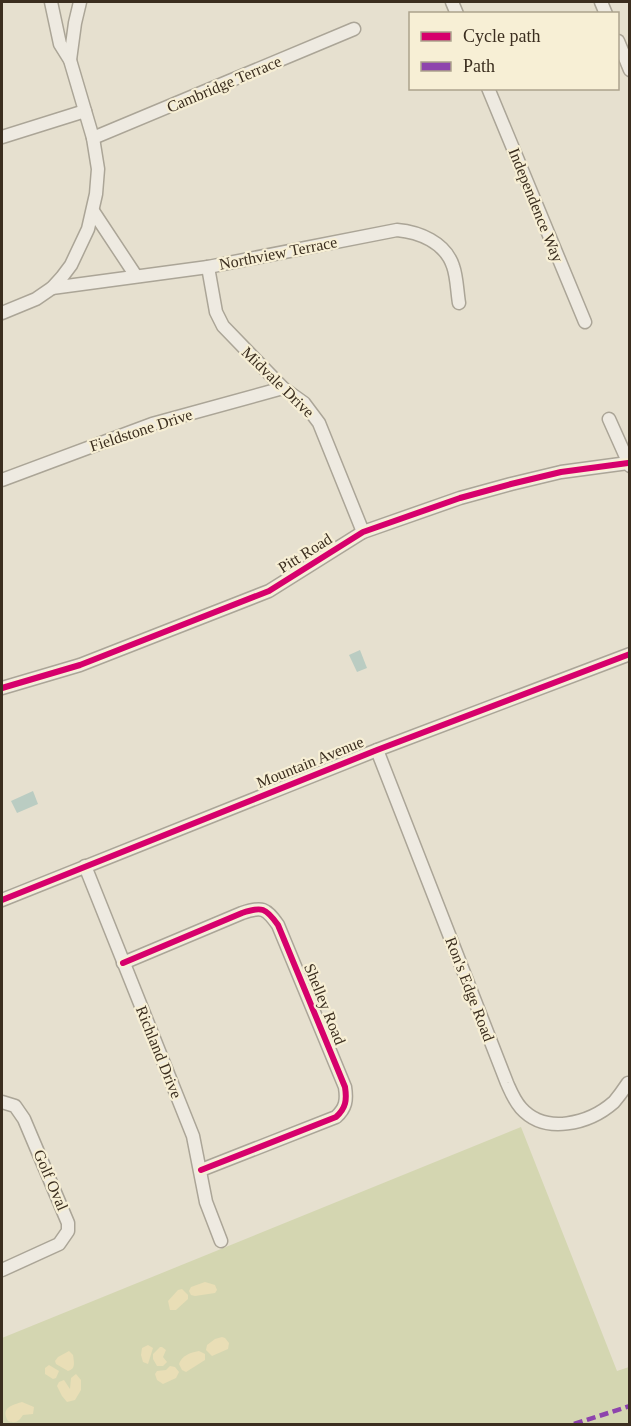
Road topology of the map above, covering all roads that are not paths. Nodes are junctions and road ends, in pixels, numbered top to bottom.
1 (45, 2) edge
2 (51, 2) edge
3 (80, 2) edge
4 (53, 16) junction
5 (354, 29) dead end
6 (619, 43) edge
7 (70, 60) junction
8 (630, 70) edge
9 (489, 90) edge
10 (85, 111) junction
11 (2, 136) edge
12 (93, 138) junction
13 (93, 211) junction
14 (208, 267) junction
15 (136, 276) junction
16 (52, 288) junction
17 (459, 303) dead end
18 (2, 313) edge
19 (585, 322) dead end
20 (283, 388) junction
21 (609, 420) dead end
22 (629, 465) edge
23 (2, 480) edge
24 (363, 532) junction
25 (630, 654) edge
26 (2, 688) edge
27 (377, 750) junction
28 (85, 866) junction
29 (2, 900) edge
30 (123, 963) junction
31 (628, 1083) edge
32 (2, 1102) edge
33 (201, 1170) junction
34 (221, 1241) dead end
35 (2, 1270) edge

1 - 4 street
2 - 4 street
3 - 7 street
4 - 7 street
5 - 12 street, Cambridge Terrace
6 - 8 street
7 - 10 street
9 - 19 street, Independence Way
10 - 11 street
10 - 12 street
12 - 13 street
13 - 15 street
13 - 16 street
14 - 15 street, Northview Terrace
14 - 17 street, Northview Terrace
14 - 20 street, Midvale Drive
15 - 16 street, Northview Terrace
16 - 18 street
20 - 23 street, Fieldstone Drive
20 - 24 street, Midvale Drive
21 - 22 street
22 - 24 street, Pitt Road
24 - 26 street, Pitt Road
25 - 27 street, Mountain Avenue
27 - 28 street, Mountain Avenue
27 - 31 street, Ron's Edge Road
28 - 29 street, Mountain Avenue
28 - 30 street, Richland Drive
30 - 33 street, Richland Drive
30 - 33 street, Shelley Road
32 - 35 street, Golf Oval
33 - 34 street, Richland Drive

